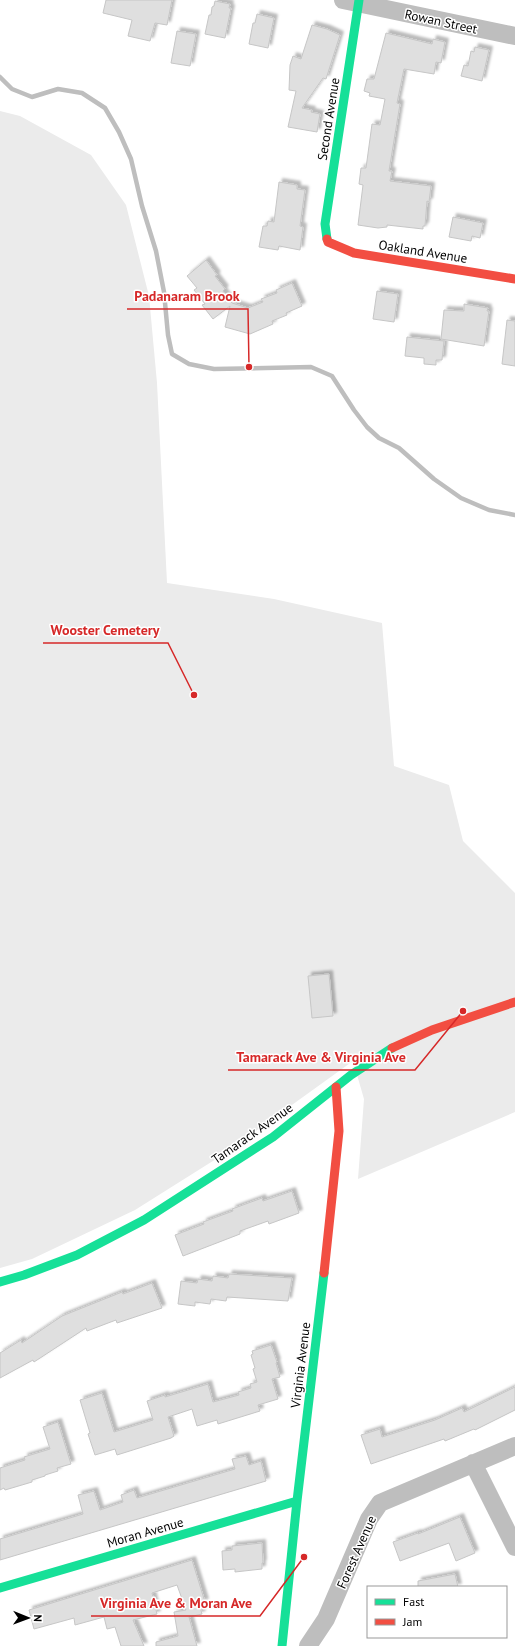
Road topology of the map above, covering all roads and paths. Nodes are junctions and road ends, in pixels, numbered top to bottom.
1 (353, 1) edge
2 (515, 36) edge
3 (328, 242) joint
4 (515, 280) edge
5 (515, 1002) edge
6 (336, 1087) junction
7 (0, 1282) edge
8 (515, 1446) edge
9 (473, 1463) junction
10 (297, 1501) junction
11 (515, 1546) edge
12 (0, 1588) edge
13 (282, 1646) edge
14 (308, 1646) edge

1 - 2 street, Rowan Street
1 - 3 street, Second Avenue
3 - 4 street, Oakland Avenue
5 - 6 street, Tamarack Avenue
6 - 7 street, Tamarack Avenue
6 - 10 street, Virginia Avenue
8 - 9 street, Forest Avenue
9 - 11 street
9 - 14 street, Forest Avenue
10 - 12 street, Moran Avenue
10 - 13 street, Virginia Avenue

